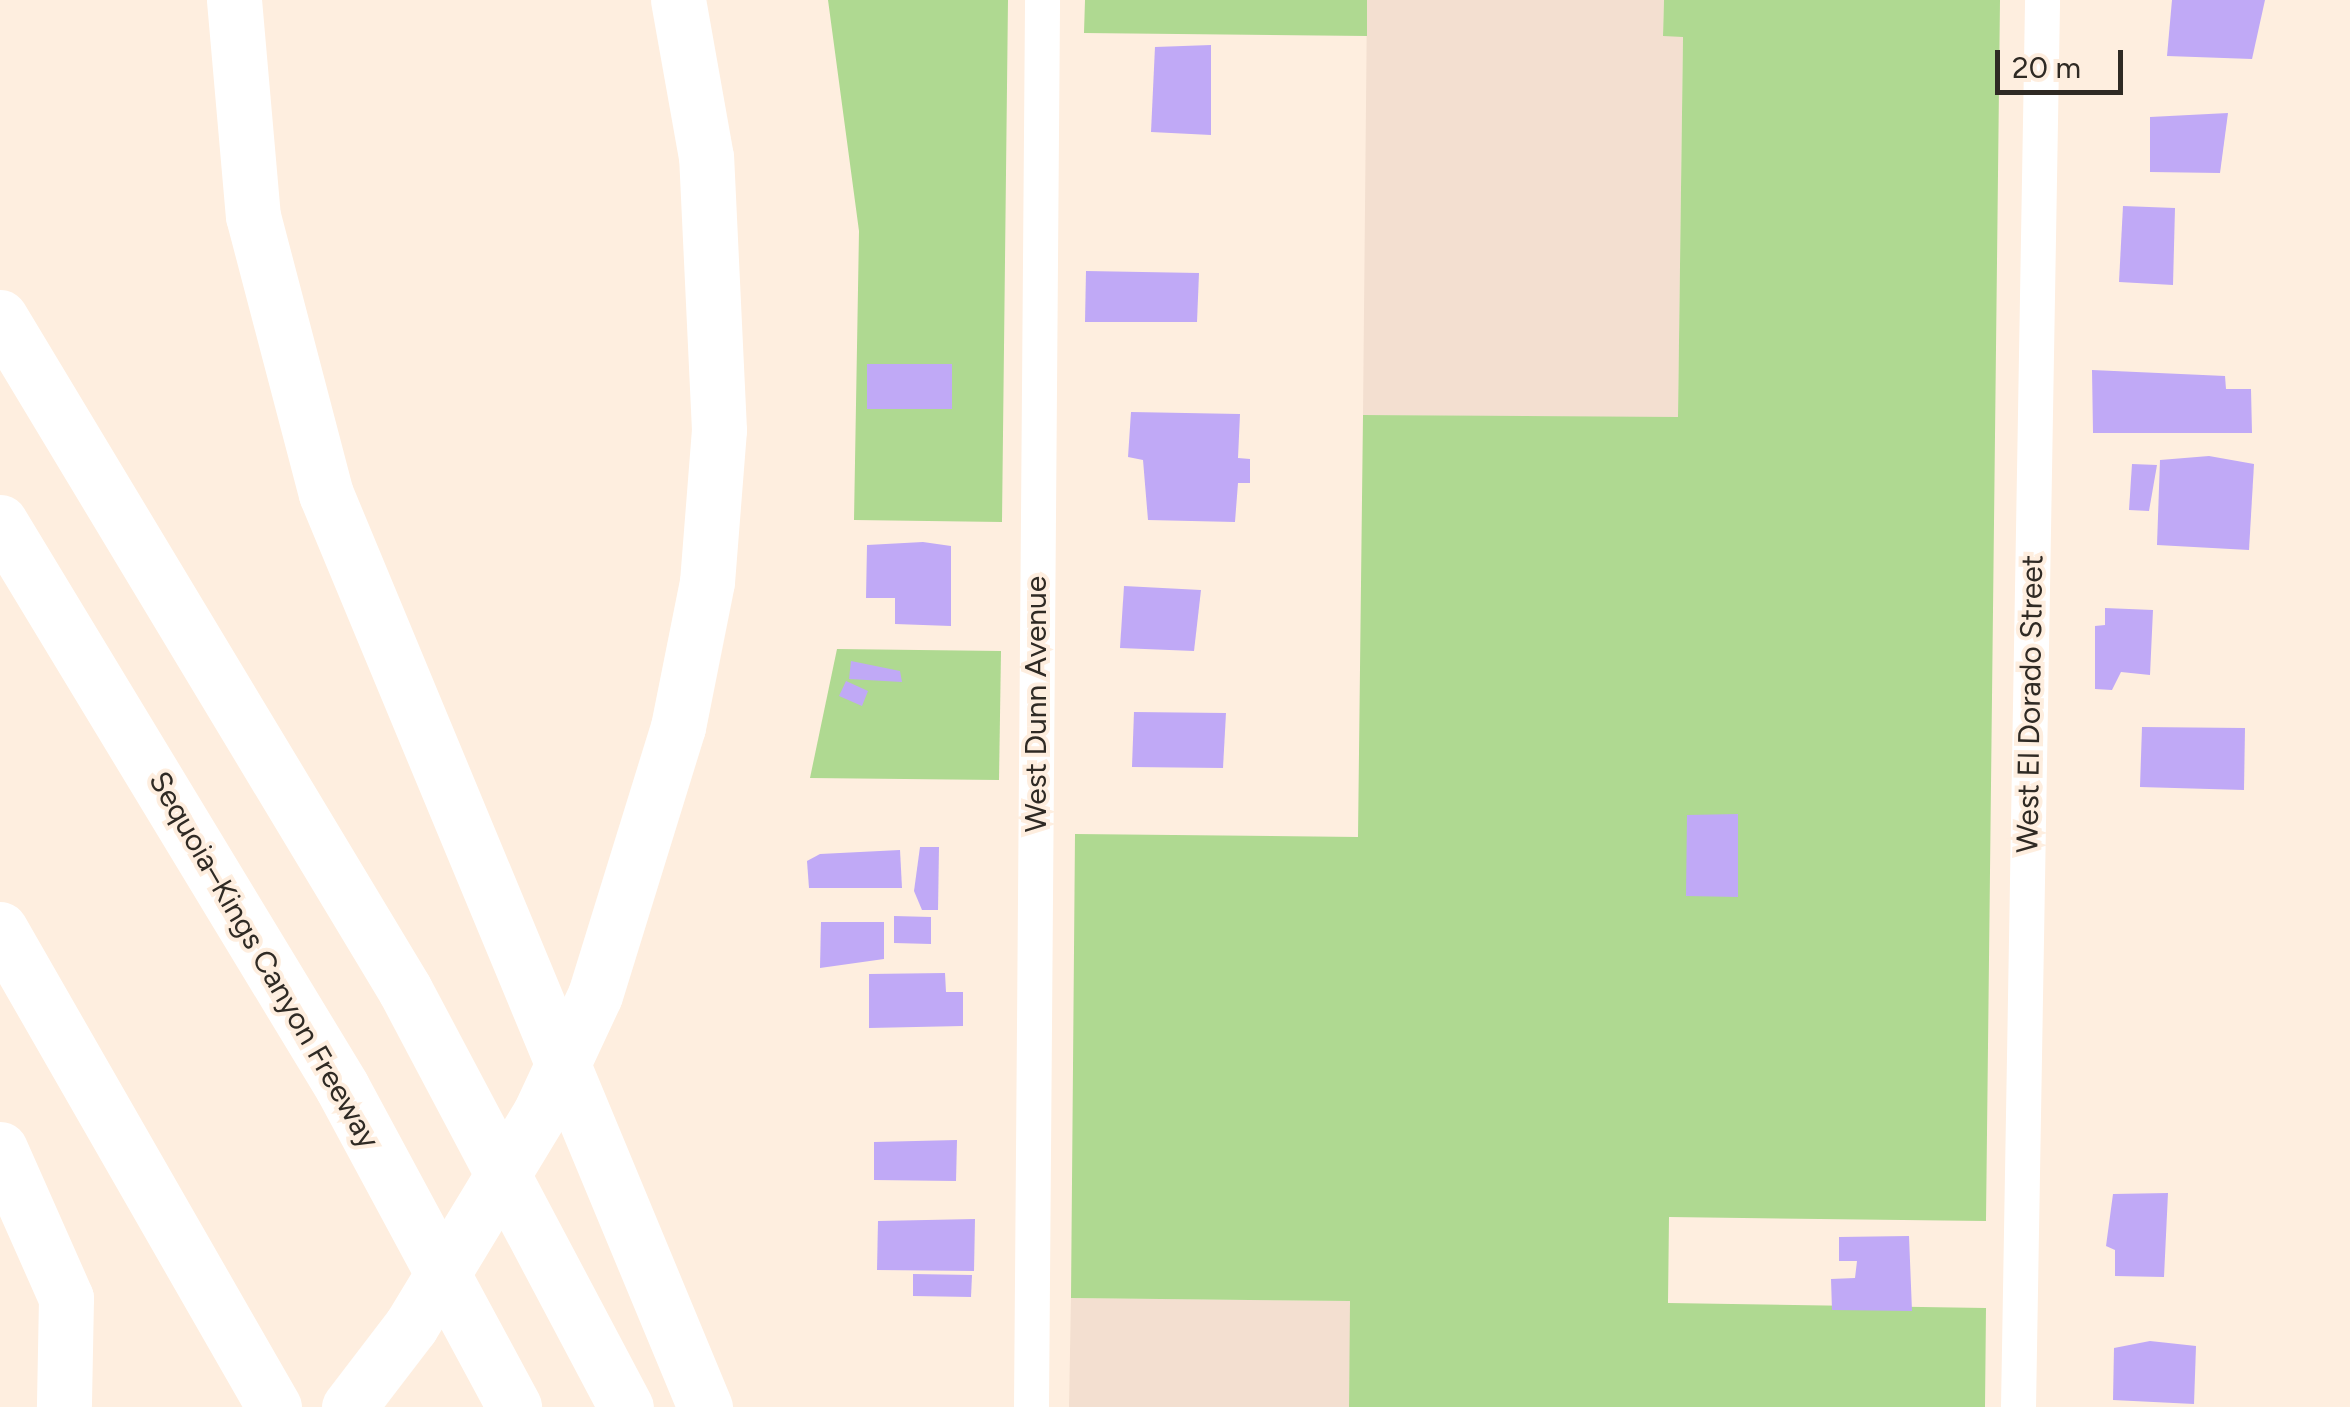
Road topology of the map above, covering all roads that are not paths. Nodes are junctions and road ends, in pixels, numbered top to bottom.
1 (234, 0) edge
2 (678, 0) edge
3 (1042, 0) edge
4 (2042, 0) edge
5 (0, 318) edge
6 (0, 522) edge
7 (0, 929) edge
8 (0, 1150) edge
9 (615, 1384) edge
10 (64, 1407) edge
11 (274, 1407) edge
12 (349, 1407) edge
13 (514, 1407) edge
14 (705, 1407) edge
15 (1031, 1407) edge
16 (2018, 1407) edge

1 - 14 highway
2 - 12 highway
3 - 15 street, West Dunn Avenue
4 - 16 street, West El Dorado Street
5 - 9 highway
6 - 13 highway, Sequoia–Kings Canyon Freeway
7 - 11 highway
8 - 10 highway

